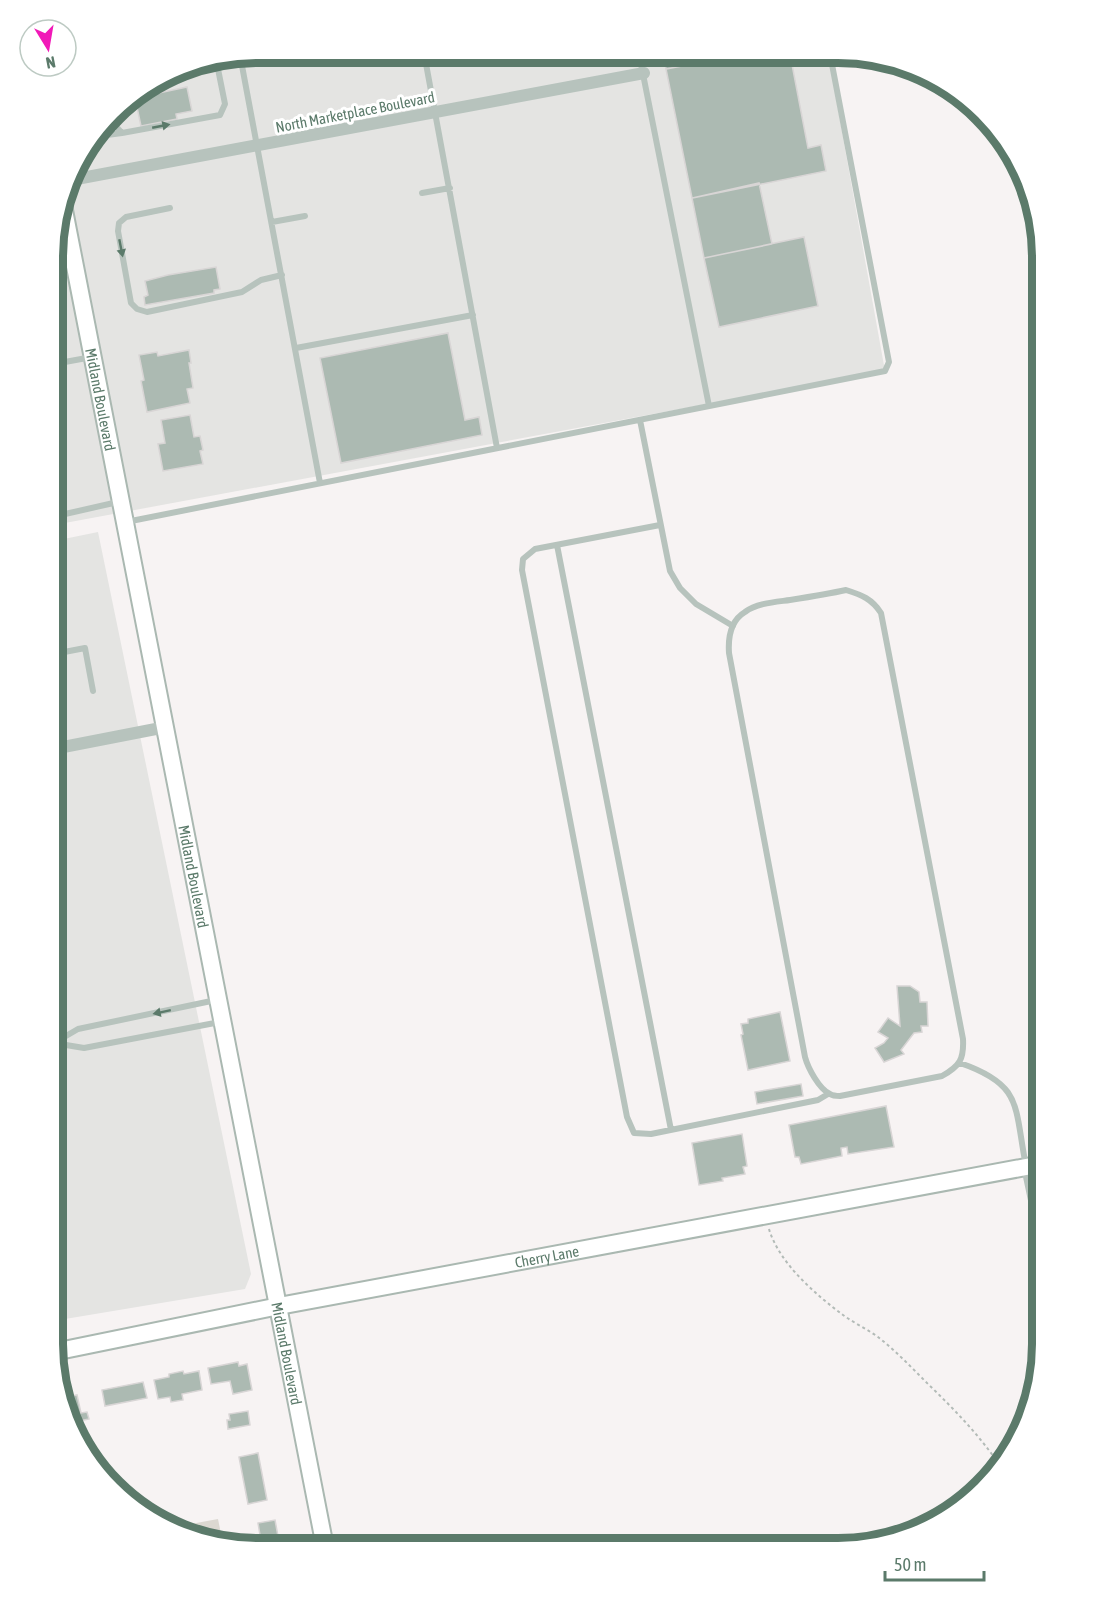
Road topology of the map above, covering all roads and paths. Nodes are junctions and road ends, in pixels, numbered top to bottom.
1 (426, 63) edge
2 (641, 63) edge
3 (832, 63) edge
4 (242, 64) edge
5 (218, 68) edge
6 (644, 73) junction
7 (435, 111) junction
8 (115, 125) edge
9 (122, 133) junction
10 (107, 135) edge
11 (258, 145) junction
12 (80, 178) edge
13 (450, 188) junction
14 (422, 194) dead end
15 (170, 208) dead end
16 (305, 216) dead end
17 (272, 222) junction
18 (67, 224) edge
19 (282, 275) junction
20 (473, 315) junction
21 (296, 348) junction
22 (92, 357) junction
23 (63, 362) edge
24 (709, 406) junction
25 (640, 420) junction
26 (497, 448) junction
27 (321, 483) junction
28 (121, 502) junction
29 (63, 515) edge
30 (126, 522) junction
31 (660, 525) junction
32 (557, 545) junction
33 (733, 626) junction
34 (63, 652) edge
35 (93, 691) dead end
36 (166, 727) junction
37 (63, 747) edge
38 (219, 1000) junction
39 (224, 1021) junction
40 (63, 1037) edge
41 (63, 1045) edge
42 (960, 1063) junction
43 (828, 1094) junction
44 (671, 1130) junction
45 (1032, 1160) edge
46 (1032, 1166) edge
47 (766, 1216) junction
48 (279, 1306) junction
49 (63, 1350) edge
50 (994, 1458) edge
51 (323, 1538) edge

1 - 7 lane
2 - 6 lane
3 - 24 lane
4 - 11 lane
9 -> 5 lane
6 - 7 street, North Marketplace Boulevard
6 - 24 lane
7 - 11 street, North Marketplace Boulevard
7 - 13 lane
8 - 9 lane
9 - 10 lane
11 - 12 street, North Marketplace Boulevard
11 - 17 lane
13 - 14 lane
13 - 20 lane
15 -> 19 lane
16 - 17 lane
17 - 19 lane
18 - 22 main road, Midland Boulevard
19 - 21 lane
20 - 21 lane
20 - 26 lane
21 - 27 lane
22 - 23 lane
22 - 28 main road, Midland Boulevard
24 - 25 lane
25 - 26 lane
25 - 31 lane
26 - 27 lane
27 - 30 lane
28 - 29 lane
28 - 30 main road, Midland Boulevard
30 - 36 main road, Midland Boulevard
31 - 32 lane
31 - 33 lane
32 - 44 lane
32 - 44 lane
33 - 42 lane
33 - 43 lane
34 - 35 lane
36 - 37 street
36 - 38 main road, Midland Boulevard
38 - 39 main road, Midland Boulevard
38 -> 40 lane
39 - 41 lane
39 - 48 main road, Midland Boulevard
42 - 43 lane
42 - 45 lane
43 - 44 lane
46 - 47 main road, Cherry Lane
47 - 48 main road, Cherry Lane
47 - 50 path
48 - 49 main road, Cherry Lane
48 - 51 main road, Midland Boulevard

